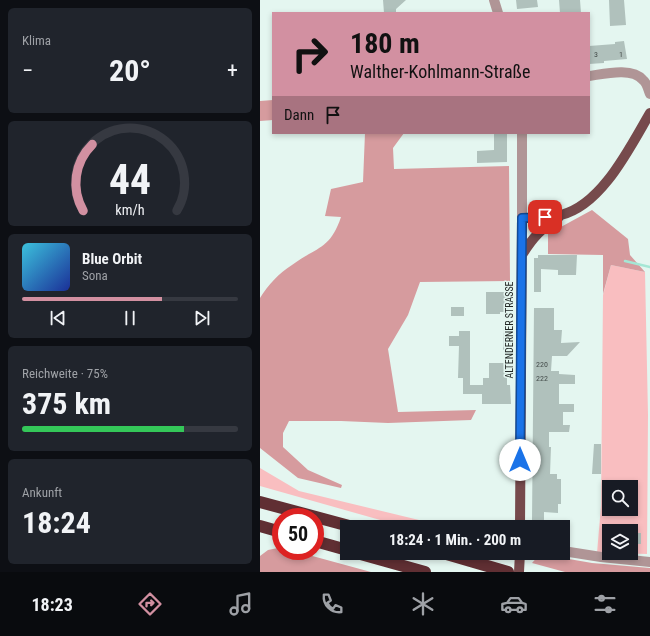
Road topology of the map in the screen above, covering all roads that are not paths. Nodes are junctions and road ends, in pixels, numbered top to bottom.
1 (494, 0) edge
2 (498, 12) edge
3 (590, 76) edge
4 (650, 94) edge
5 (650, 113) edge
6 (522, 134) edge
7 (561, 215) junction
8 (522, 218) junction
9 (522, 255) junction
10 (260, 502) edge
11 (520, 520) edge
12 (340, 524) edge
13 (260, 526) edge
14 (272, 529) edge
15 (324, 544) edge
16 (340, 548) edge
17 (570, 552) edge
18 (383, 560) edge
19 (466, 560) edge
20 (520, 560) edge
21 (650, 562) edge
22 (425, 572) edge
23 (508, 572) edge
24 (519, 572) edge

1 - 2 street
3 - 4 street
5 - 7 main road
6 - 8 street, ALTENDERNER STRASSE
7 - 8 main road
7 - 9 main road
8 - 9 main road, ALTENDERNER STRASSE
9 - 11 main road, ALTENDERNER STRASSE
10 - 12 highway
13 - 14 highway
15 - 16 highway
17 - 21 street
18 - 22 highway
19 - 23 highway
20 - 24 main road

